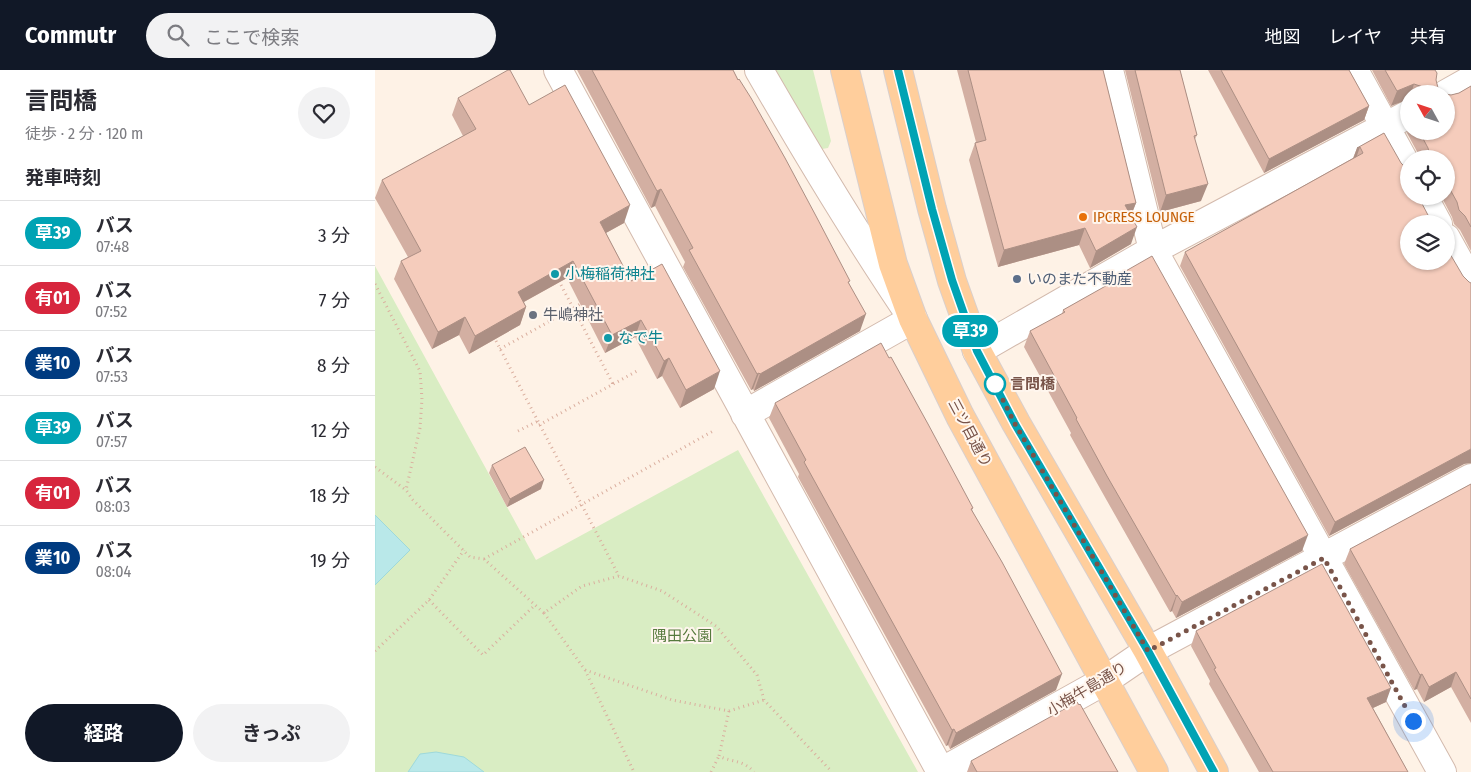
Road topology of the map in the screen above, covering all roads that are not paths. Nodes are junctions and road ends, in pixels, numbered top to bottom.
1 (558, 70) edge
2 (759, 70) edge
3 (845, 70) edge
4 (898, 70) edge
5 (1109, 70) edge
6 (1354, 70) edge
7 (1471, 80) edge
8 (1455, 89) edge
9 (1400, 119) edge
10 (1385, 127) junction
11 (1400, 154) edge
12 (1153, 250) junction
13 (1455, 254) edge
14 (1471, 283) edge
15 (913, 319) junction
16 (977, 351) junction
17 (745, 414) junction
18 (1471, 478) edge
19 (1324, 558) junction
20 (1148, 651) junction
21 (1105, 681) junction
22 (941, 772) edge
23 (1154, 772) edge
24 (1215, 772) edge
25 (1442, 772) edge

1 - 17 street
2 - 15 street
3 - 15 main road, 三ツ目通り
4 - 16 main road
5 - 12 street
6 - 10 street
7 - 8 street
9 - 10 street
10 - 11 street
10 - 12 street
12 - 16 street
12 - 19 street
13 - 14 street
15 - 17 street
15 - 21 main road, 三ツ目通り
16 - 20 main road
17 - 22 street
18 - 19 street, 小梅牛島通り
19 - 20 street, 小梅牛島通り
19 - 25 street
20 - 21 street, 小梅牛島通り
20 - 24 main road
21 - 22 street, 小梅牛島通り
21 - 23 main road, 三ツ目通り

